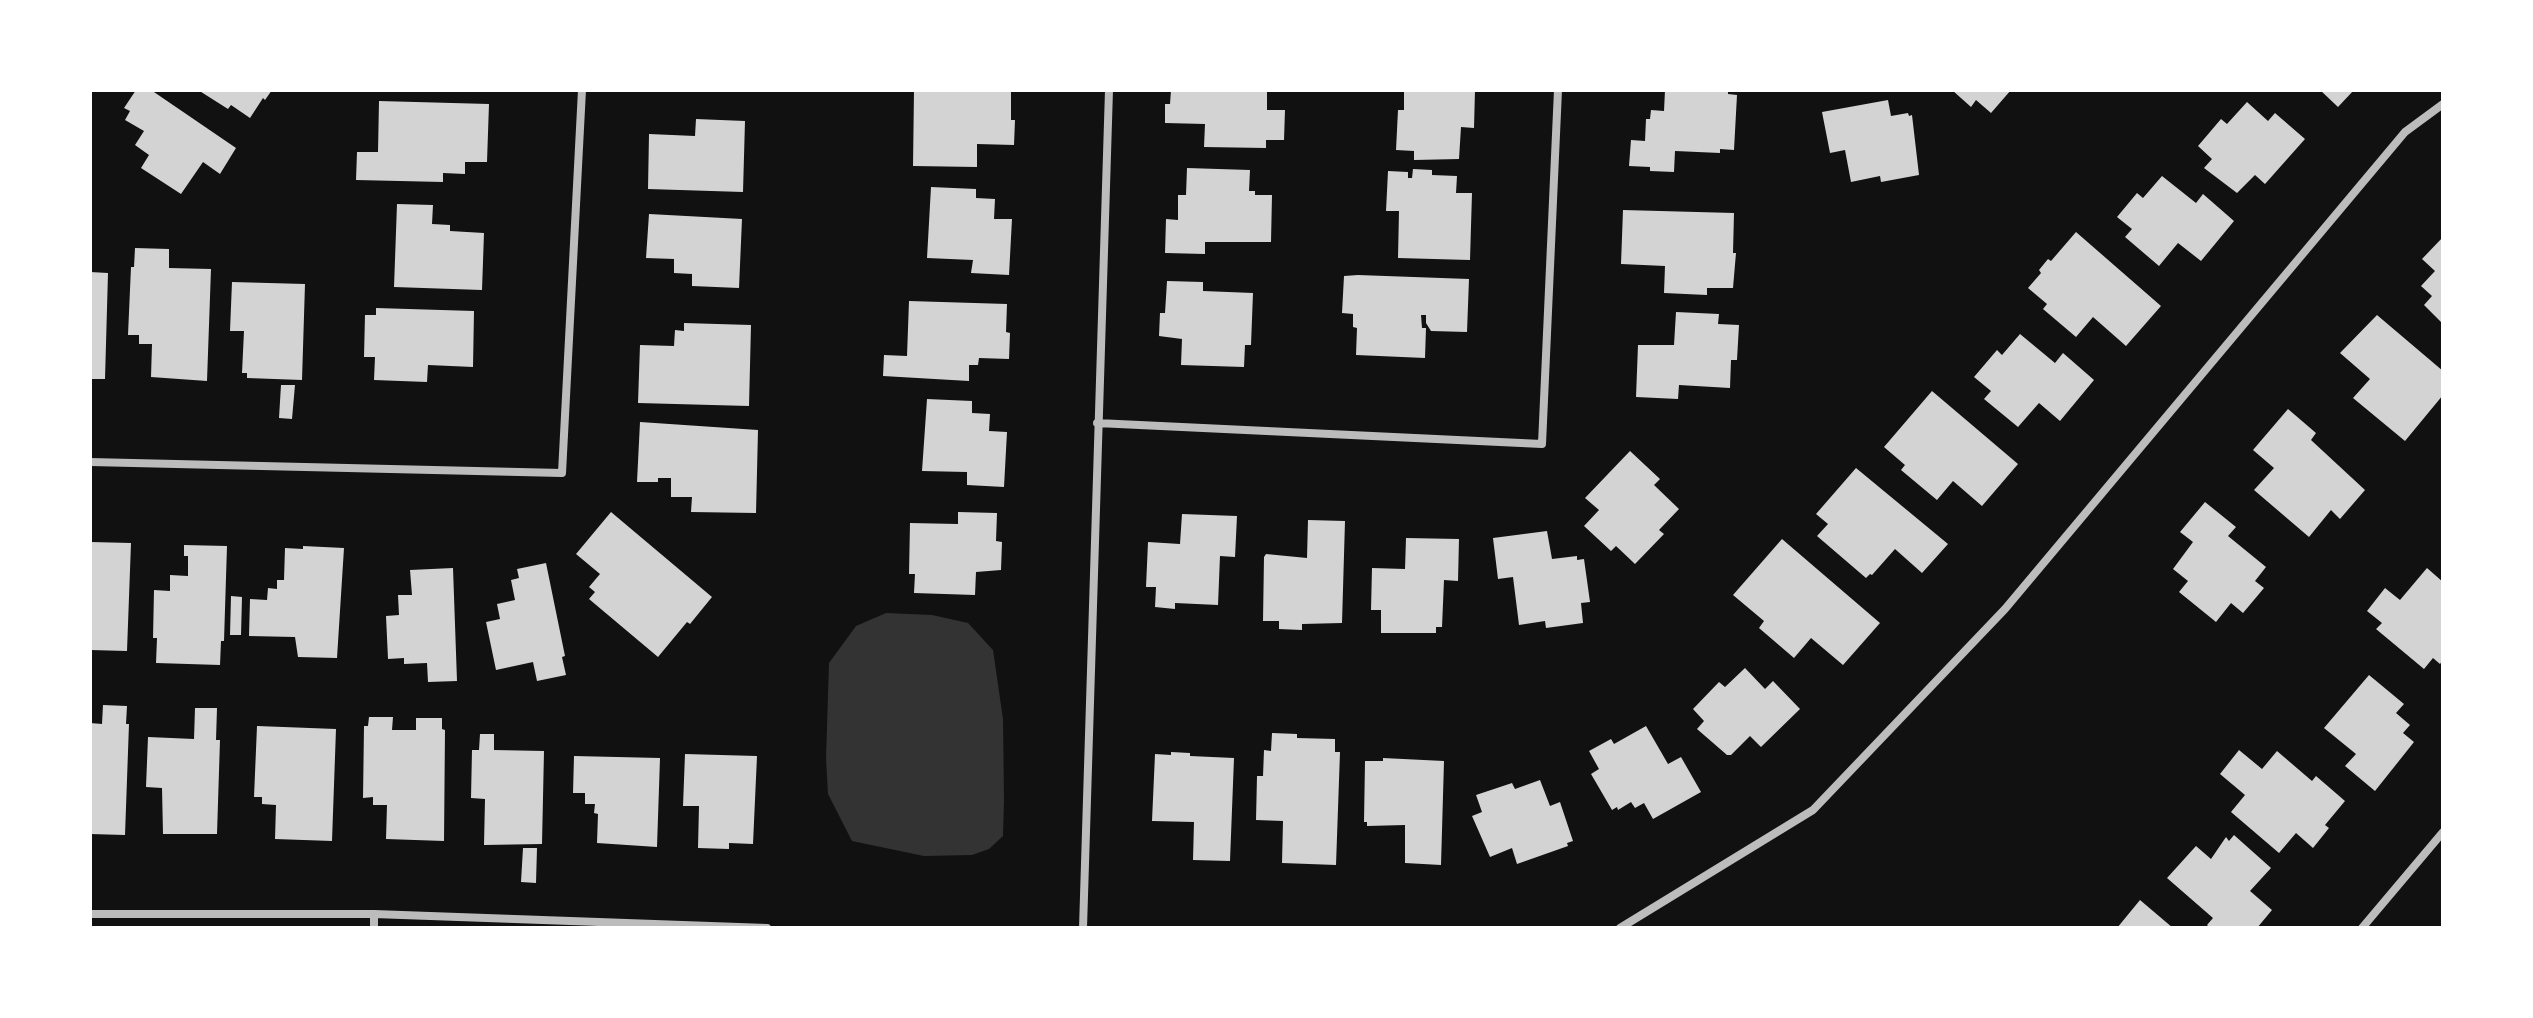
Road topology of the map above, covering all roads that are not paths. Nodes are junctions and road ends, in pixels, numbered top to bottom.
1 (582, 90) edge
2 (1109, 90) edge
3 (1558, 90) edge
4 (2443, 104) edge
5 (1097, 423) junction
6 (90, 462) edge
7 (2443, 832) edge
8 (90, 914) edge
9 (374, 914) junction
10 (374, 928) edge
11 (767, 928) edge
12 (1083, 928) edge
13 (1620, 928) edge
14 (2362, 928) edge

1 - 6 street
2 - 5 street
3 - 5 street
4 - 13 street
5 - 12 street
7 - 14 street
8 - 9 street
9 - 10 street
9 - 11 street

